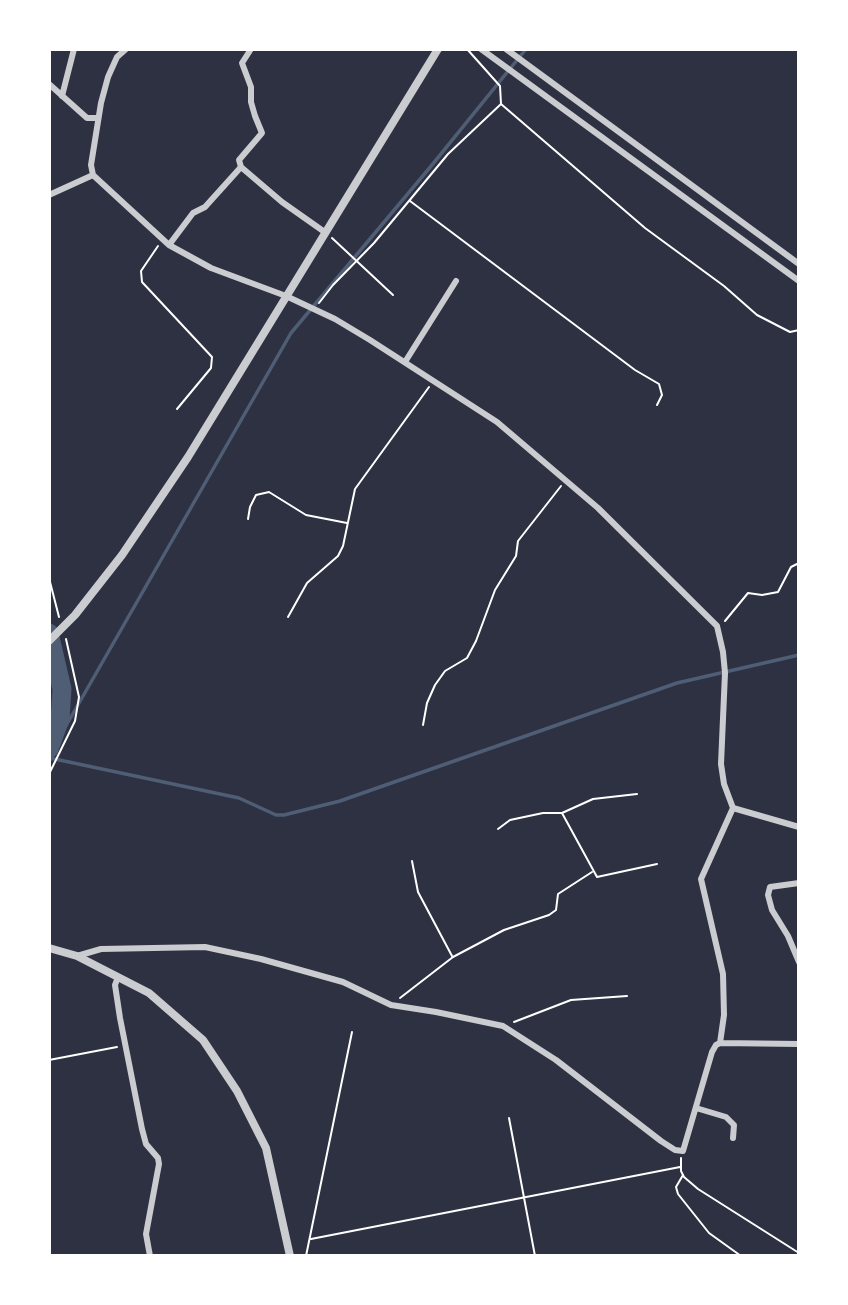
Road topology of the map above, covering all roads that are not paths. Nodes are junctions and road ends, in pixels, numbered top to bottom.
1 (74, 49) edge
2 (126, 49) edge
3 (251, 49) edge
4 (438, 49) edge
5 (481, 49) edge
6 (506, 49) edge
7 (49, 84) edge
8 (62, 96) junction
9 (97, 118) junction
10 (241, 167) junction
11 (93, 175) junction
12 (49, 195) edge
13 (326, 233) junction
14 (169, 245) junction
15 (799, 264) edge
16 (456, 281) dead end
17 (799, 281) edge
18 (286, 296) junction
19 (405, 362) junction
20 (49, 641) edge
21 (733, 808) junction
22 (799, 827) edge
23 (799, 883) edge
24 (49, 948) edge
25 (77, 956) junction
26 (799, 962) edge
27 (118, 977) junction
28 (720, 1043) junction
29 (799, 1044) edge
30 (696, 1108) junction
31 (733, 1138) dead end
32 (149, 1256) edge
33 (290, 1256) edge

1 - 8 street
2 - 9 street
3 - 10 street
4 - 13 street
5 - 17 street
6 - 15 street
7 - 8 street
8 - 9 street
9 - 11 street
10 - 13 street
10 - 14 street
11 - 12 street
11 - 14 street
13 - 18 street
14 - 18 street
16 - 19 street
18 - 19 street
18 - 20 street
19 - 21 street
21 - 22 street
21 - 28 street
23 - 26 street
24 - 25 street
25 - 27 street
25 - 30 street
27 - 32 street
27 - 33 street
28 - 29 street
28 - 30 street
30 - 31 street

